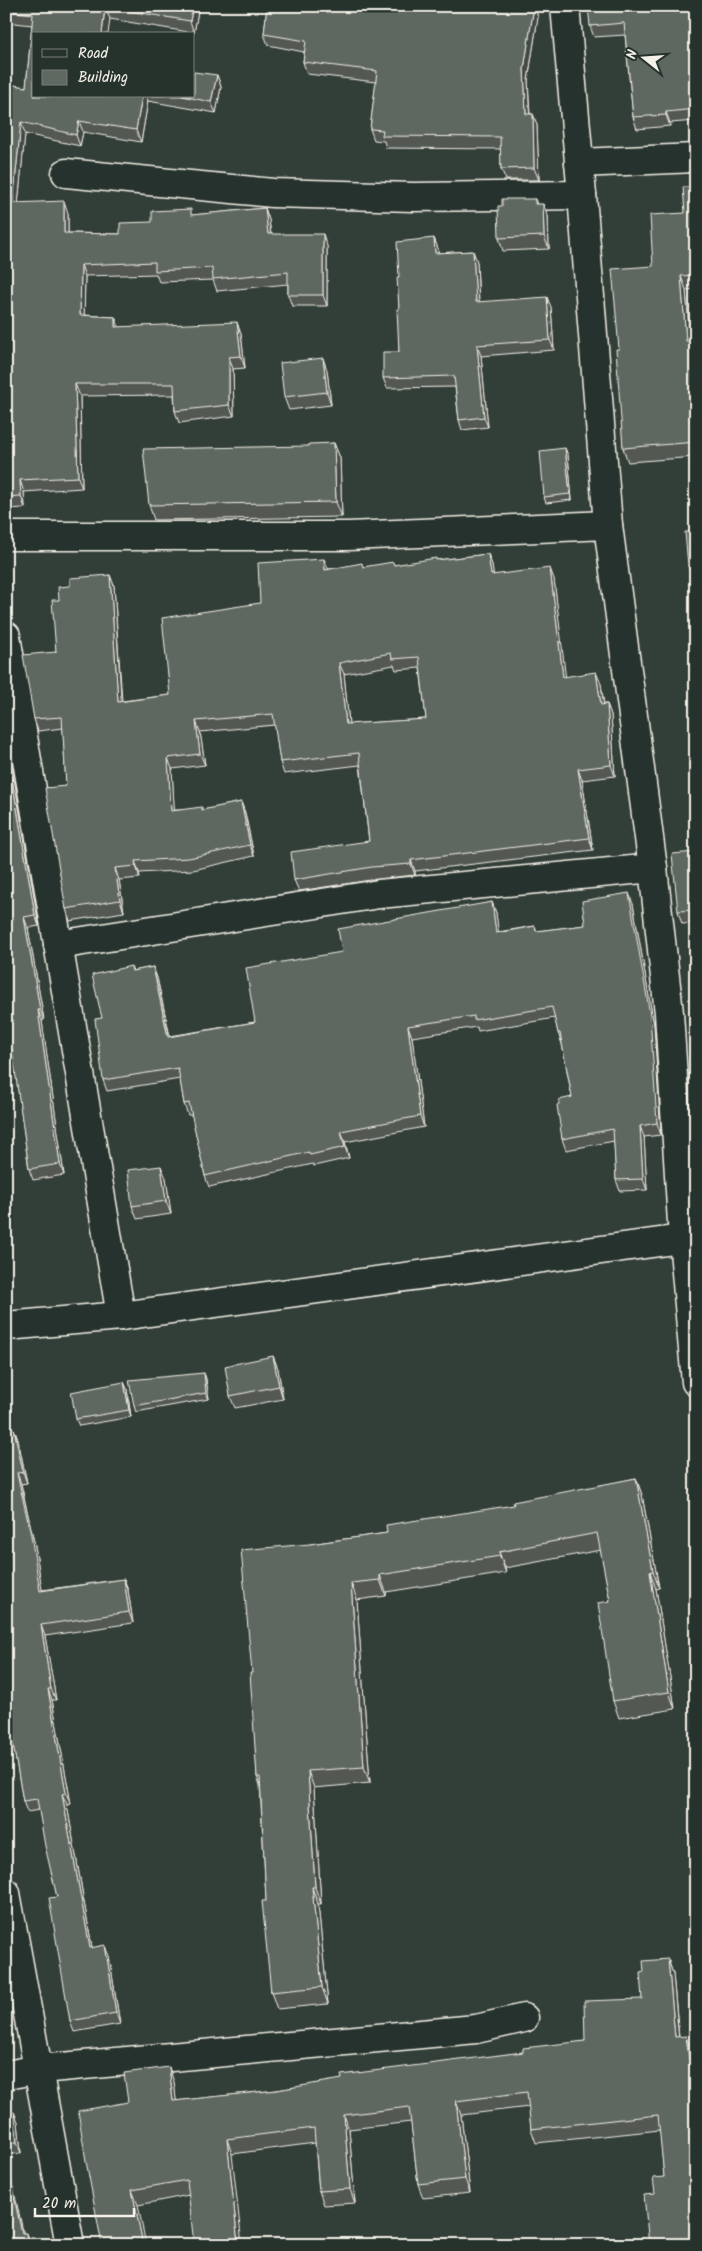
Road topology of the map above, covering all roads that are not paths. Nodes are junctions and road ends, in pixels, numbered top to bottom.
1 (565, 6) edge
2 (696, 158) edge
3 (579, 164) junction
4 (66, 173) dead end
5 (582, 195) junction
6 (608, 526) junction
7 (6, 536) edge
8 (6, 636) edge
9 (654, 868) junction
10 (58, 946) junction
11 (689, 1238) edge
12 (121, 1316) junction
13 (6, 1326) edge
14 (696, 1382) edge
15 (6, 1893) edge
16 (524, 2018) dead end
17 (40, 2069) junction
18 (6, 2075) edge
19 (70, 2245) edge

1 - 3 street
2 - 3 street
3 - 5 street
4 - 5 street
5 - 6 street
6 - 7 street
6 - 9 street
8 - 10 street
9 - 10 street
9 - 11 street
10 - 12 street
11 - 12 street
11 - 14 street
12 - 13 street
15 - 17 street
16 - 17 street
17 - 18 street
17 - 19 street

